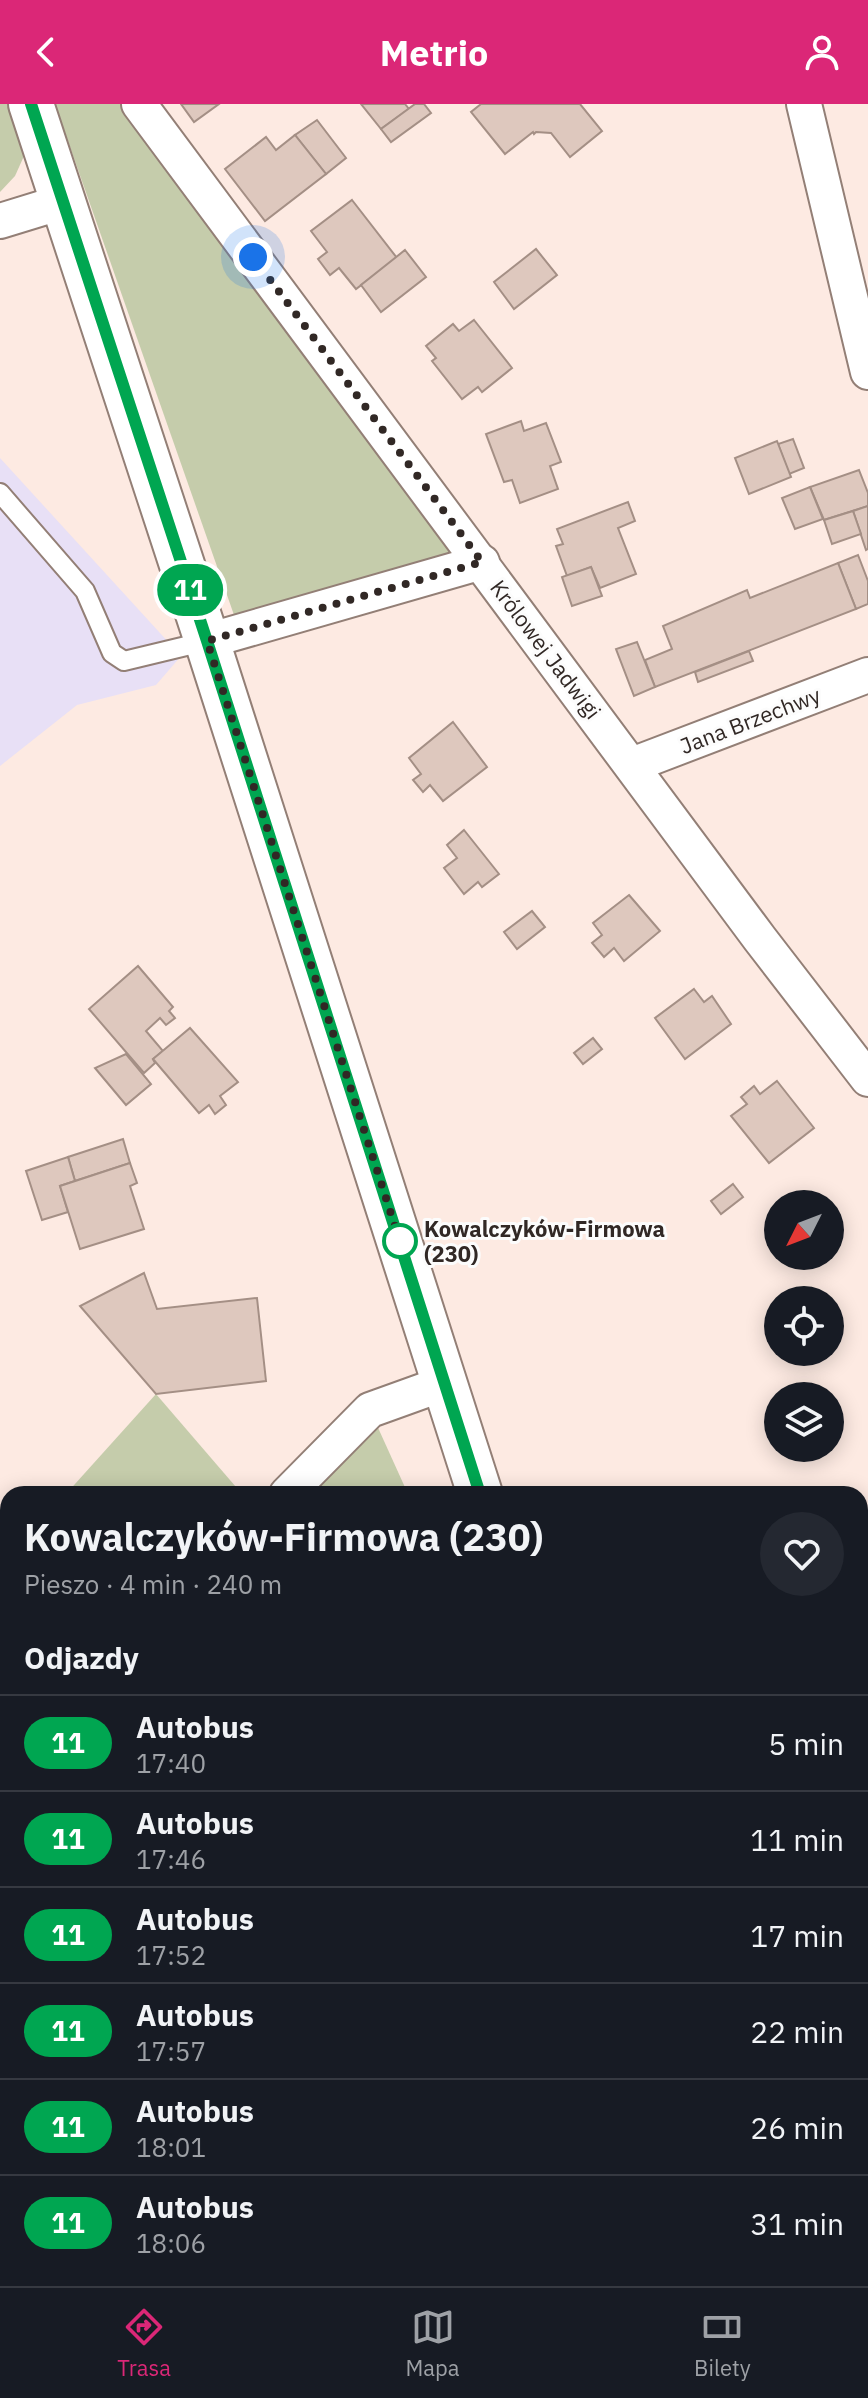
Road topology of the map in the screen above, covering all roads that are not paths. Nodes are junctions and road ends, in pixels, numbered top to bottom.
1 (31, 104) edge
2 (139, 104) edge
3 (804, 104) edge
4 (62, 202) junction
5 (0, 221) edge
6 (868, 372) edge
7 (0, 493) edge
8 (482, 562) junction
9 (207, 641) junction
10 (868, 675) edge
11 (632, 765) junction
12 (868, 1079) edge
13 (445, 1383) junction
14 (295, 1486) edge
15 (477, 1486) edge

1 - 4 main road
2 - 8 street, Królowej Jadwigi
3 - 6 street
4 - 5 street
4 - 9 main road
7 - 9 lane
8 - 9 street
8 - 11 street, Królowej Jadwigi
9 - 13 main road
10 - 11 street, Jana Brzechwy
11 - 12 street, Królowej Jadwigi
13 - 14 street
13 - 15 main road

